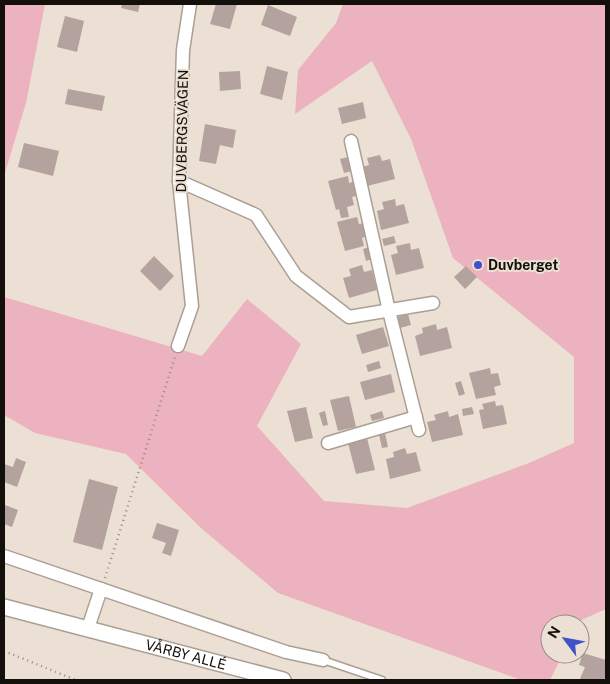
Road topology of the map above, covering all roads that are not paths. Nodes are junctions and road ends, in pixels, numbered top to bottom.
1 (190, 4) edge
2 (351, 141) dead end
3 (179, 181) junction
4 (433, 303) dead end
5 (389, 312) junction
6 (178, 346) road end
7 (328, 443) dead end
8 (4, 556) edge
9 (101, 589) junction
10 (4, 607) edge
11 (88, 628) junction
12 (323, 660) joint
13 (283, 680) edge
14 (382, 680) edge

1 - 3 street, DUVBERGSVÄGEN
2 - 5 street
3 - 5 street
3 - 6 street, DUVBERGSVÄGEN
4 - 5 street
5 - 7 street
8 - 9 street
9 - 11 street
9 - 12 street
10 - 11 street, VÅRBY ALLÉ
11 - 13 street, VÅRBY ALLÉ
12 - 14 lane

